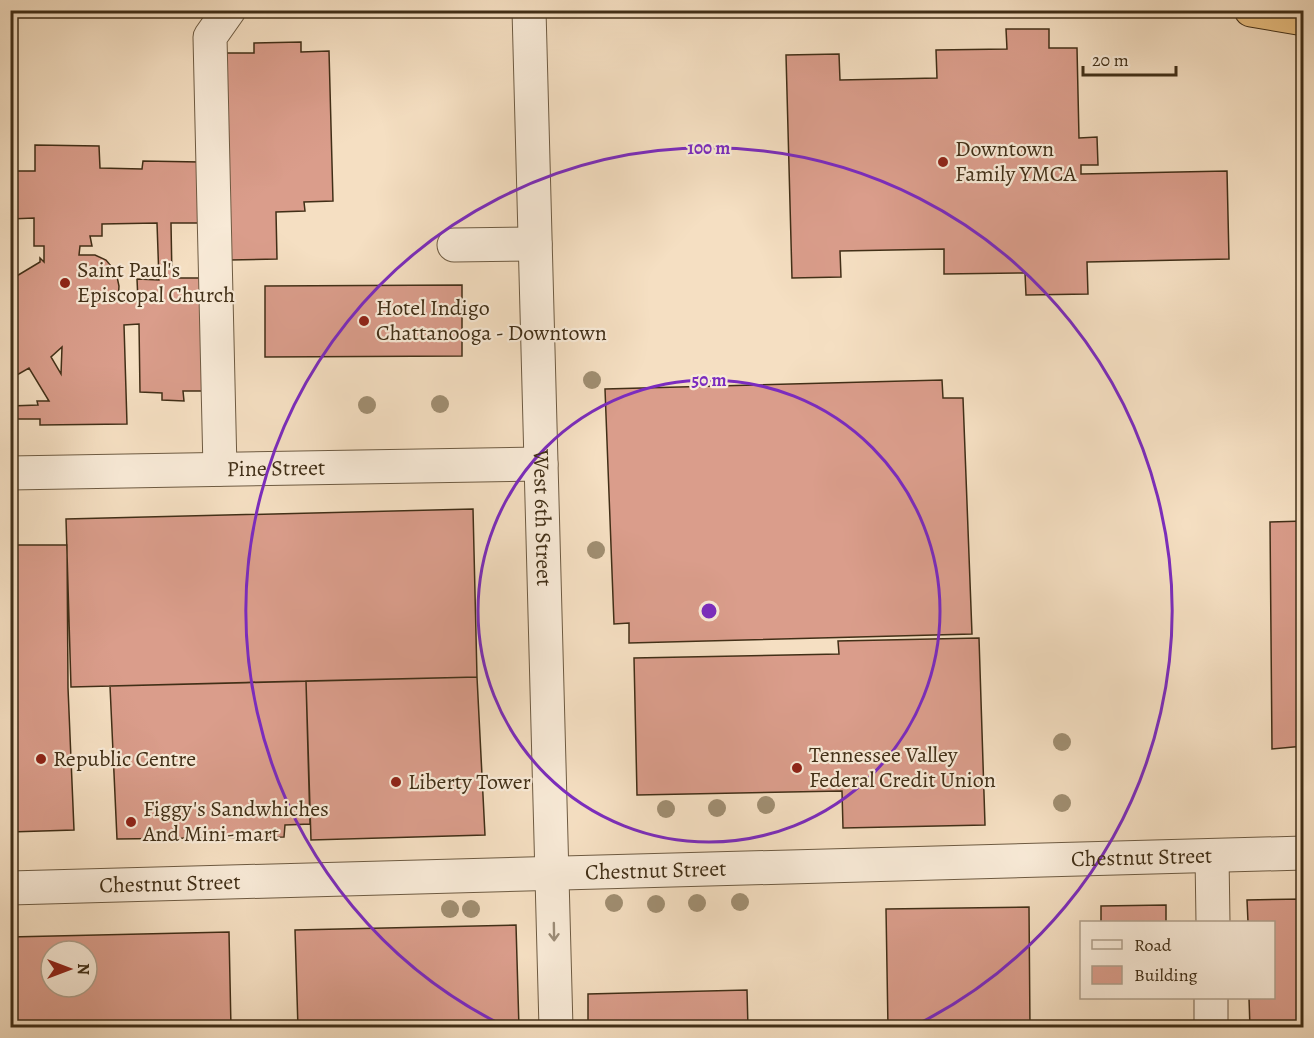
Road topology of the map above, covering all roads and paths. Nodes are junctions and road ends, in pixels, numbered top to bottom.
1 (229, 10) edge
2 (529, 10) edge
3 (1251, 10) edge
4 (1304, 19) edge
5 (535, 244) junction
6 (454, 245) dead end
7 (542, 464) junction
8 (220, 469) junction
9 (10, 473) edge
10 (1304, 853) edge
11 (1212, 856) junction
12 (552, 873) junction
13 (10, 888) edge
14 (1213, 921) edge
15 (1211, 999) edge
16 (556, 1028) edge
17 (1211, 1028) edge

1 - 8 street
2 - 5 street, West 6th Street
3 - 4 highway
5 - 6 street
5 - 7 street, West 6th Street
7 - 8 street, Pine Street
7 - 12 street, West 6th Street
8 - 9 street, Pine Street
10 - 11 street, Chestnut Street
11 - 12 street, Chestnut Street
11 - 14 street
12 - 13 street, Chestnut Street
12 -> 16 street, West 6th Street
15 - 17 street

